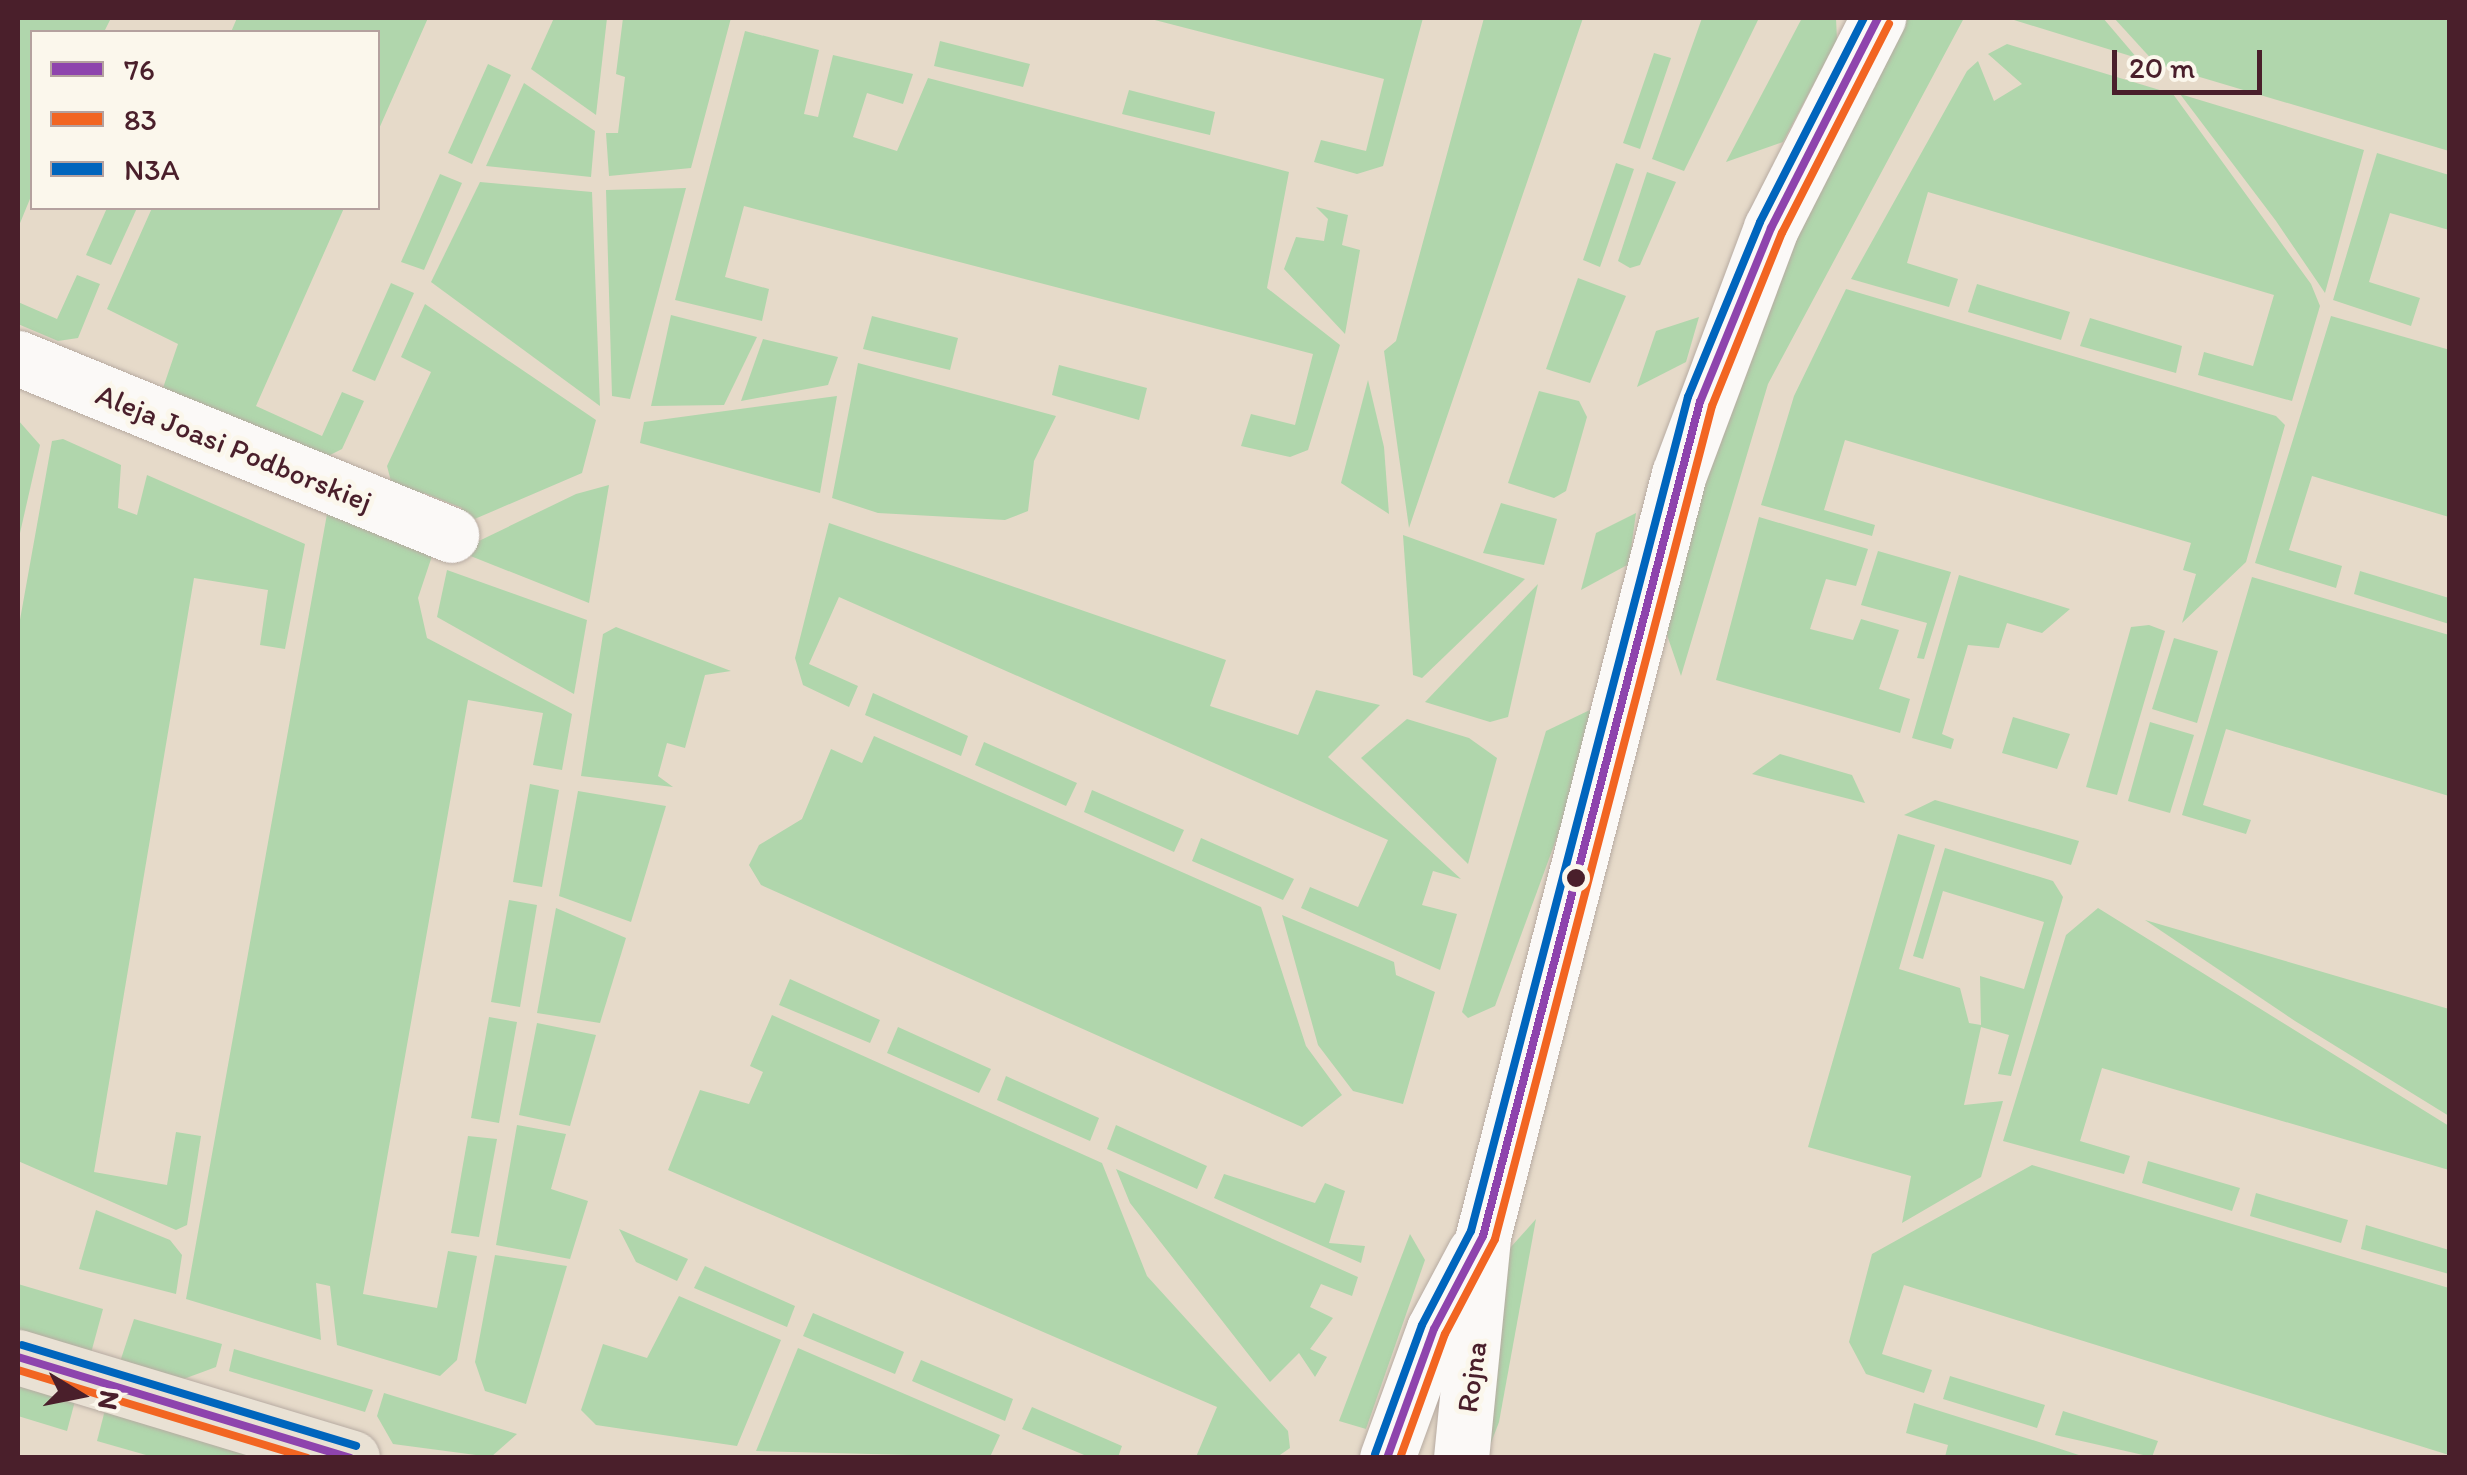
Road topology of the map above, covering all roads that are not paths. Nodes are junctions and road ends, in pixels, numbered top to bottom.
1 (1878, 18) edge
2 (18, 358) edge
3 (451, 535) dead end
4 (1484, 1236) junction
5 (18, 1357) edge
6 (352, 1458) edge
7 (1387, 1458) edge
8 (1461, 1458) edge

1 - 4 street, Rojna
2 - 3 street, Aleja Joasi Podborskiej
4 - 7 street, Rojna
4 - 8 street, Rojna
5 - 6 main road

